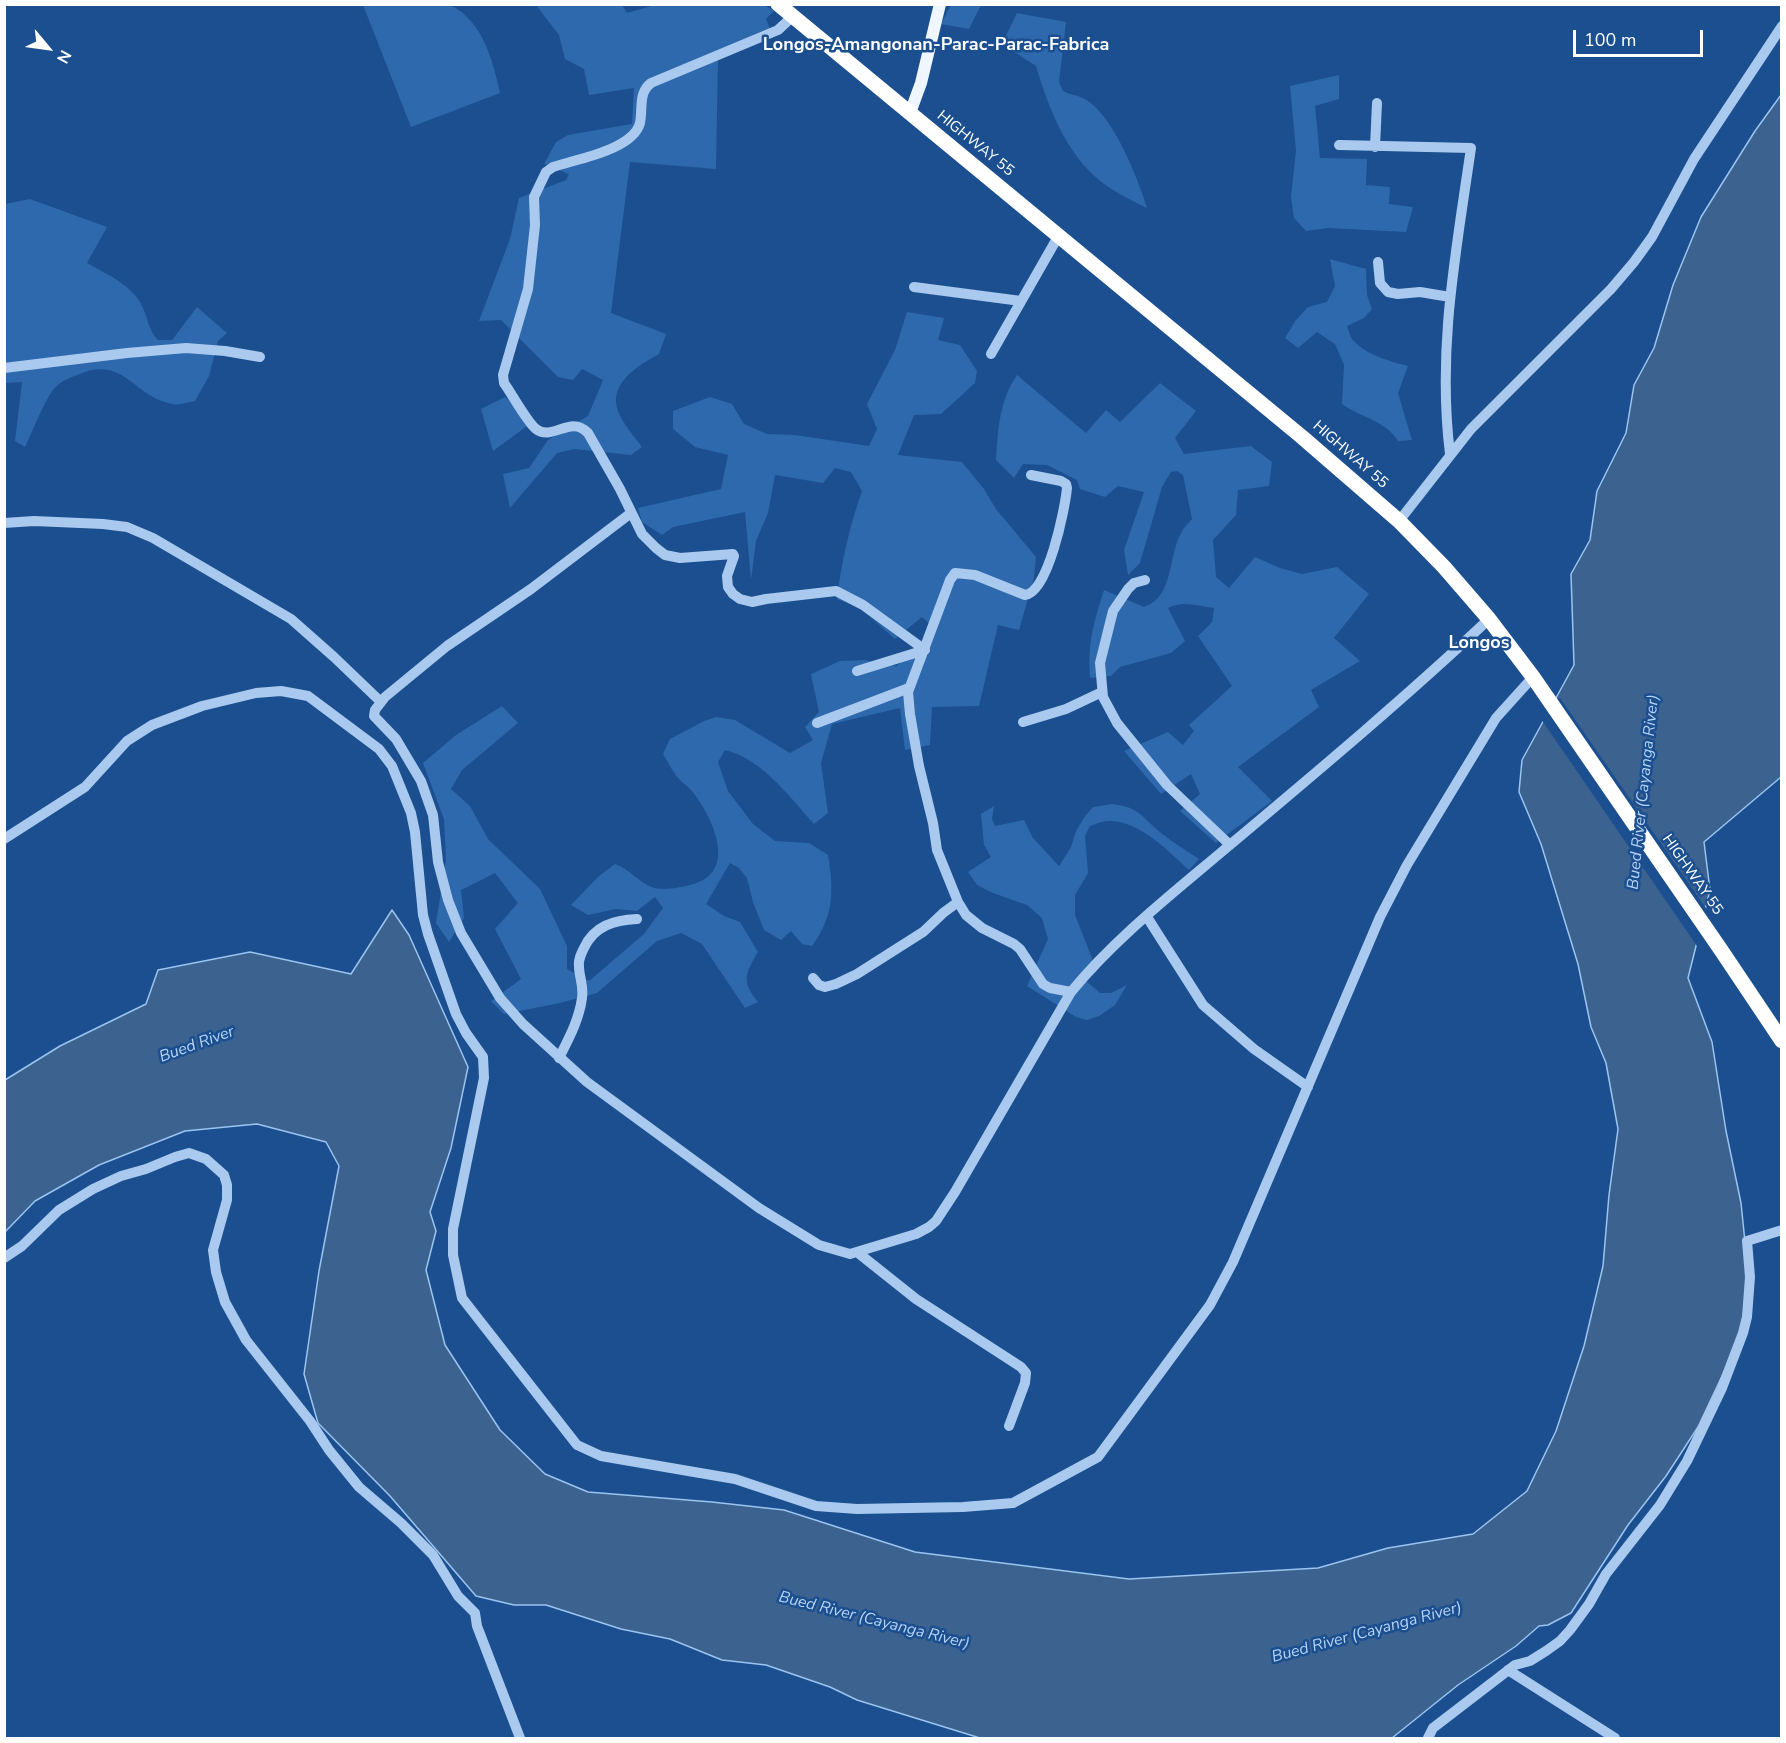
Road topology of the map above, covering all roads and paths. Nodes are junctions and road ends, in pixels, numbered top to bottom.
1 (778, 4) edge
2 (940, 4) edge
3 (785, 23) junction
4 (1782, 26) edge
5 (1377, 103) dead end
6 (910, 114) junction
7 (1339, 146) dead end
8 (1375, 147) junction
9 (1059, 235) junction
10 (1378, 262) dead end
11 (914, 287) dead end
12 (1450, 297) junction
13 (1021, 301) junction
14 (991, 354) dead end
15 (260, 357) dead end
16 (4, 368) edge
17 (1450, 454) junction
18 (1031, 475) dead end
19 (632, 513) junction
20 (1399, 521) junction
21 (4, 523) edge
22 (1144, 580) dead end
23 (1489, 619) junction
24 (925, 650) junction
25 (857, 670) dead end
26 (1533, 677) junction
27 (909, 688) junction
28 (1102, 692) junction
29 (381, 702) junction
30 (1023, 722) dead end
31 (817, 723) dead end
32 (4, 839) edge
33 (1230, 845) junction
34 (958, 902) junction
35 (1147, 917) junction
36 (637, 919) dead end
37 (813, 978) dead end
38 (1071, 992) junction
39 (1782, 1041) edge
40 (559, 1058) junction
41 (1308, 1087) junction
42 (1782, 1230) edge
43 (857, 1252) junction
44 (4, 1258) edge
45 (1009, 1426) dead end
46 (1508, 1670) junction
47 (520, 1738) edge
48 (1428, 1738) edge
49 (1615, 1738) edge

1 - 3 highway, HIGHWAY 55
2 - 6 main road
3 - 6 highway, HIGHWAY 55
3 - 19 street
4 - 17 street
5 - 8 street
6 - 9 highway, HIGHWAY 55
7 - 8 street
8 - 12 street
9 - 13 street
9 - 20 highway, HIGHWAY 55
10 - 12 street
11 - 13 street
12 - 17 street
13 - 14 street
15 - 16 street
17 - 20 street
18 - 24 street
19 - 24 street
19 - 29 street
20 - 23 highway, HIGHWAY 55
21 - 29 street
22 - 28 street
23 - 26 highway, HIGHWAY 55
23 - 33 street
24 - 25 street
24 - 27 street
26 - 39 highway, HIGHWAY 55
26 - 41 street
27 - 31 street
27 - 34 street
28 - 30 street
28 - 33 street
29 - 40 street
32 - 41 street
33 - 35 street
34 - 37 street
34 - 38 street
35 - 38 street
35 - 41 street
36 - 40 street
38 - 43 street
40 - 43 street
42 - 46 street
43 - 45 street
44 - 47 street
46 - 48 street
46 - 49 street

